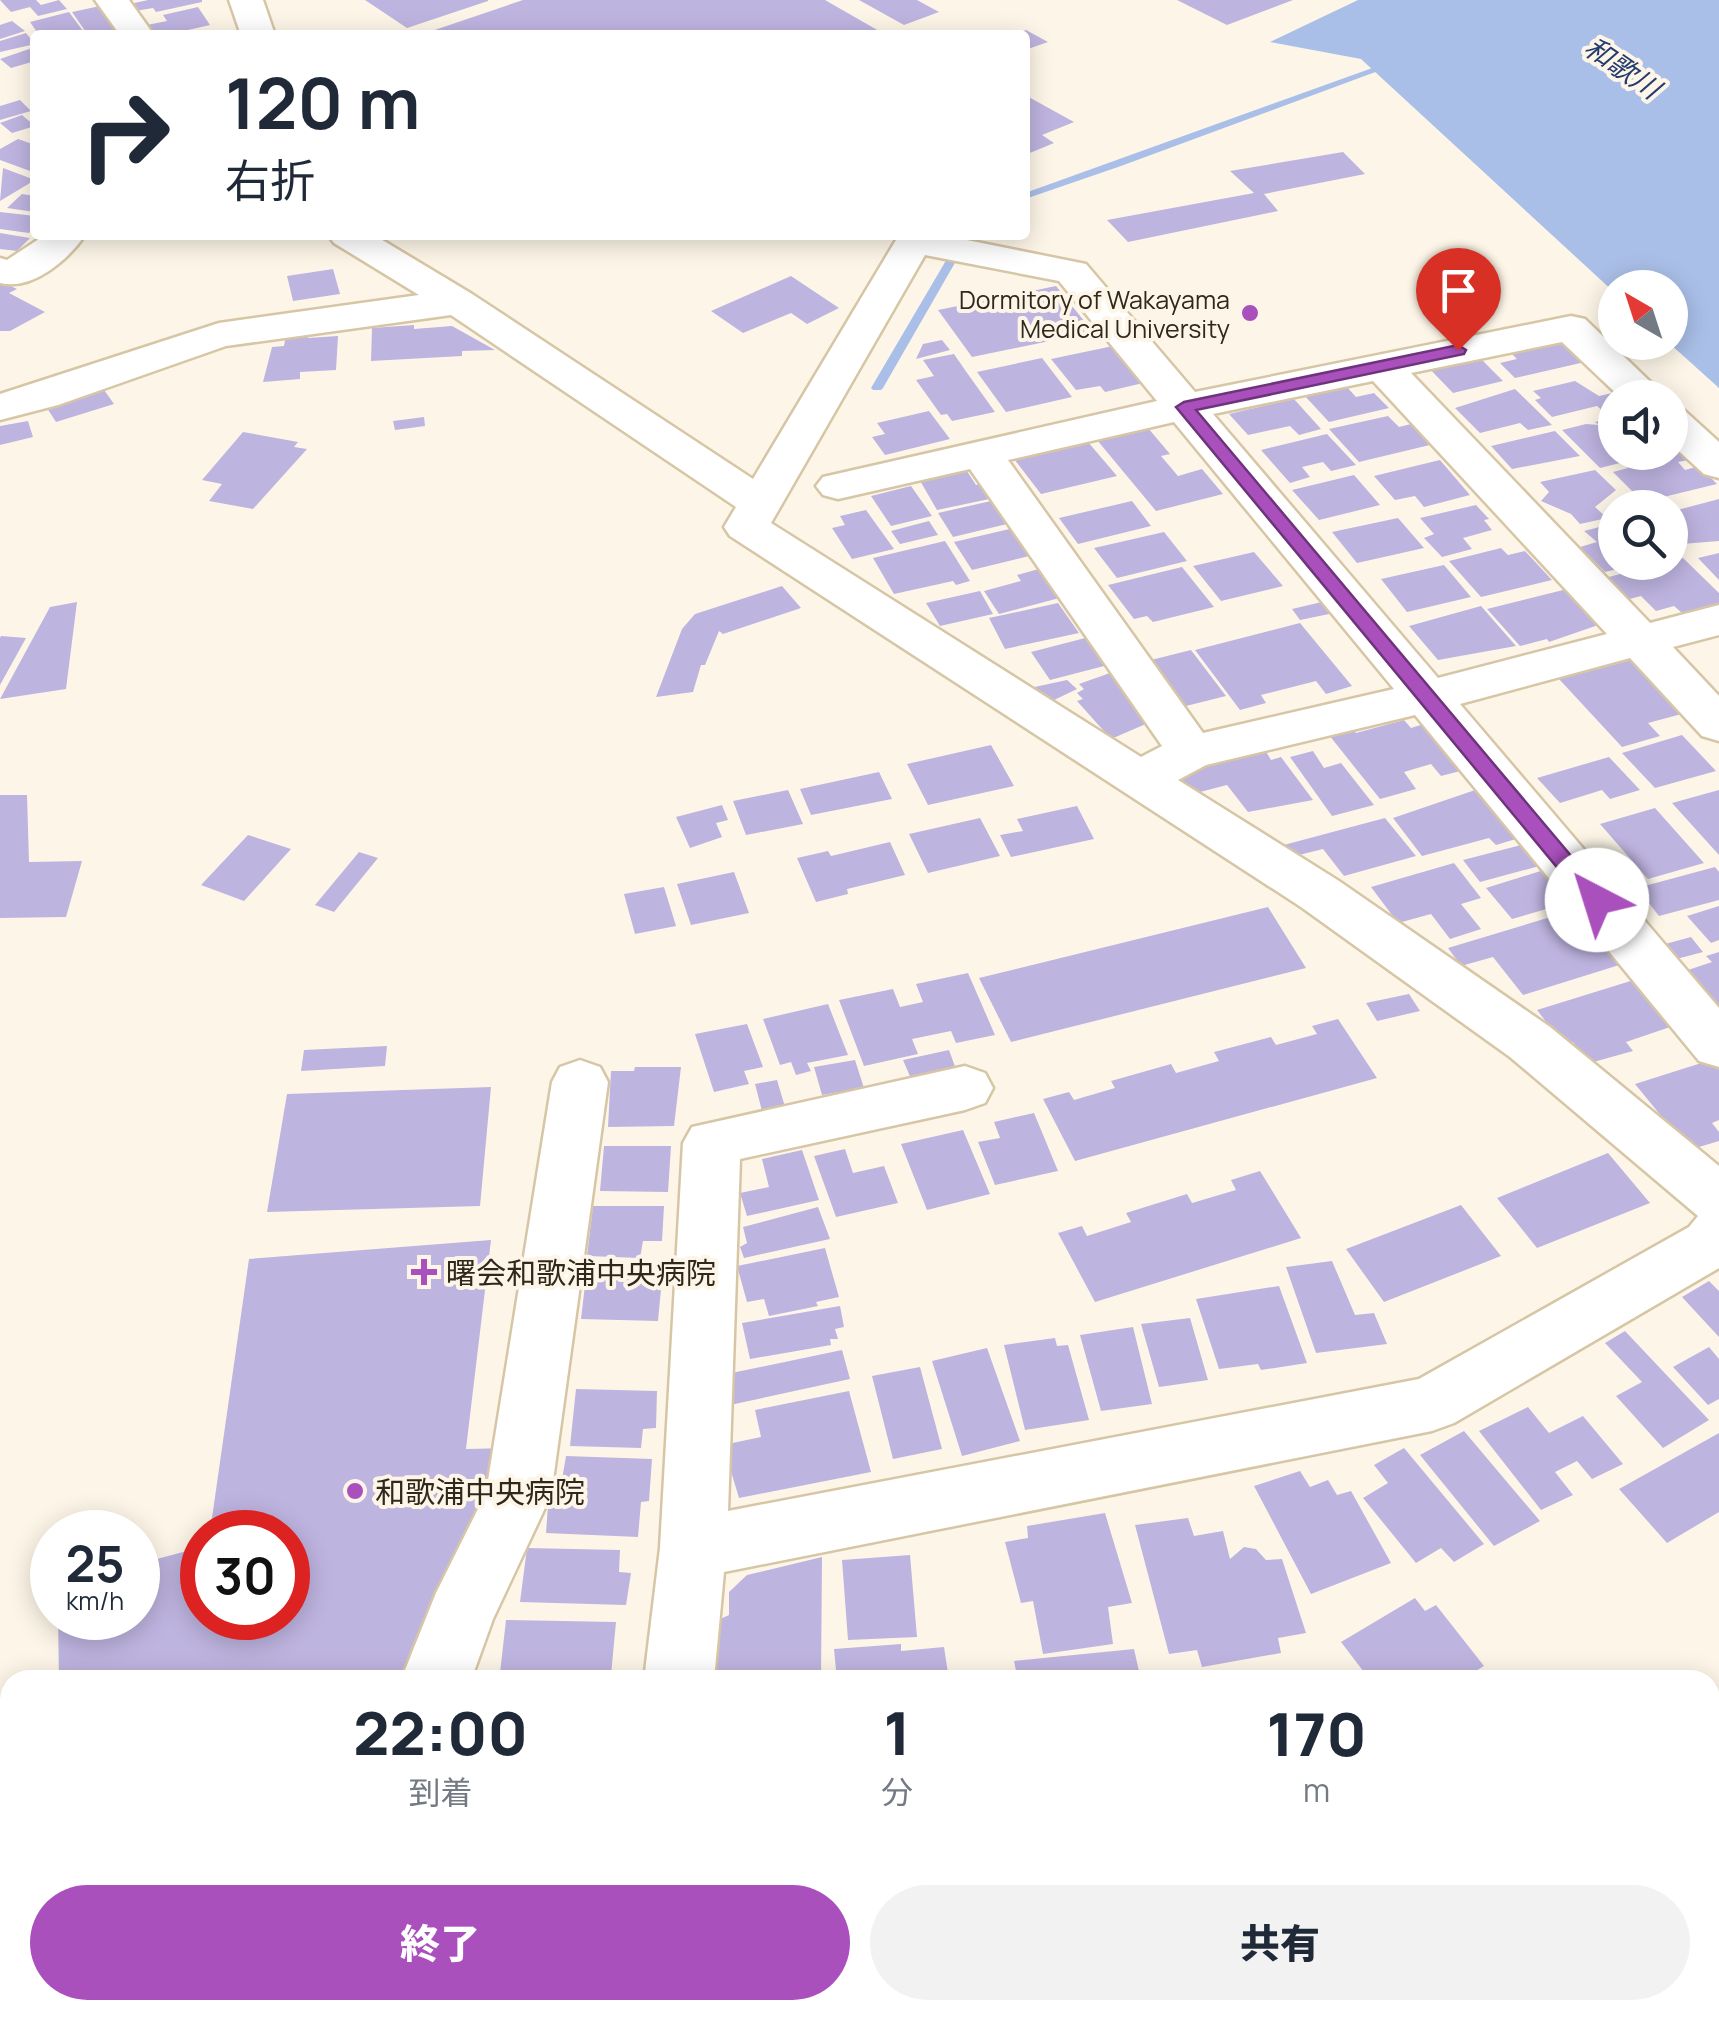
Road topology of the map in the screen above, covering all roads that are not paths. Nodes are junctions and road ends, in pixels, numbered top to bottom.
1 (112, 0) edge
2 (246, 0) edge
3 (133, 30) edge
4 (256, 30) edge
5 (62, 240) edge
6 (355, 240) edge
7 (0, 270) edge
8 (458, 302) junction
9 (1382, 366) junction
10 (1627, 380) edge
11 (0, 407) edge
12 (1184, 407) junction
13 (1688, 437) edge
14 (981, 452) junction
15 (1719, 465) edge
16 (838, 486) dead end
17 (758, 502) junction
18 (1719, 620) edge
19 (1639, 641) junction
20 (1426, 697) junction
21 (1719, 725) edge
22 (1191, 752) junction
23 (1142, 778) junction
24 (1719, 1046) edge
25 (580, 1082) dead end
26 (965, 1088) dead end
27 (1719, 1200) edge
28 (1719, 1233) edge
29 (693, 1548) junction
30 (440, 1670) edge
31 (679, 1670) edge

1 - 3 street
2 - 4 street
5 - 7 street
6 - 8 street
8 - 11 street
8 - 17 street
9 - 10 street
9 - 12 street
9 - 19 street
12 - 14 street
12 - 17 street
12 - 20 street
13 - 15 street
14 - 16 street
14 - 22 street
17 - 23 street
18 - 19 street
19 - 20 street
19 - 21 street
20 - 22 street
20 - 24 street
22 - 23 street
23 - 27 street
25 - 30 street
26 - 29 street
28 - 29 street
29 - 31 street

